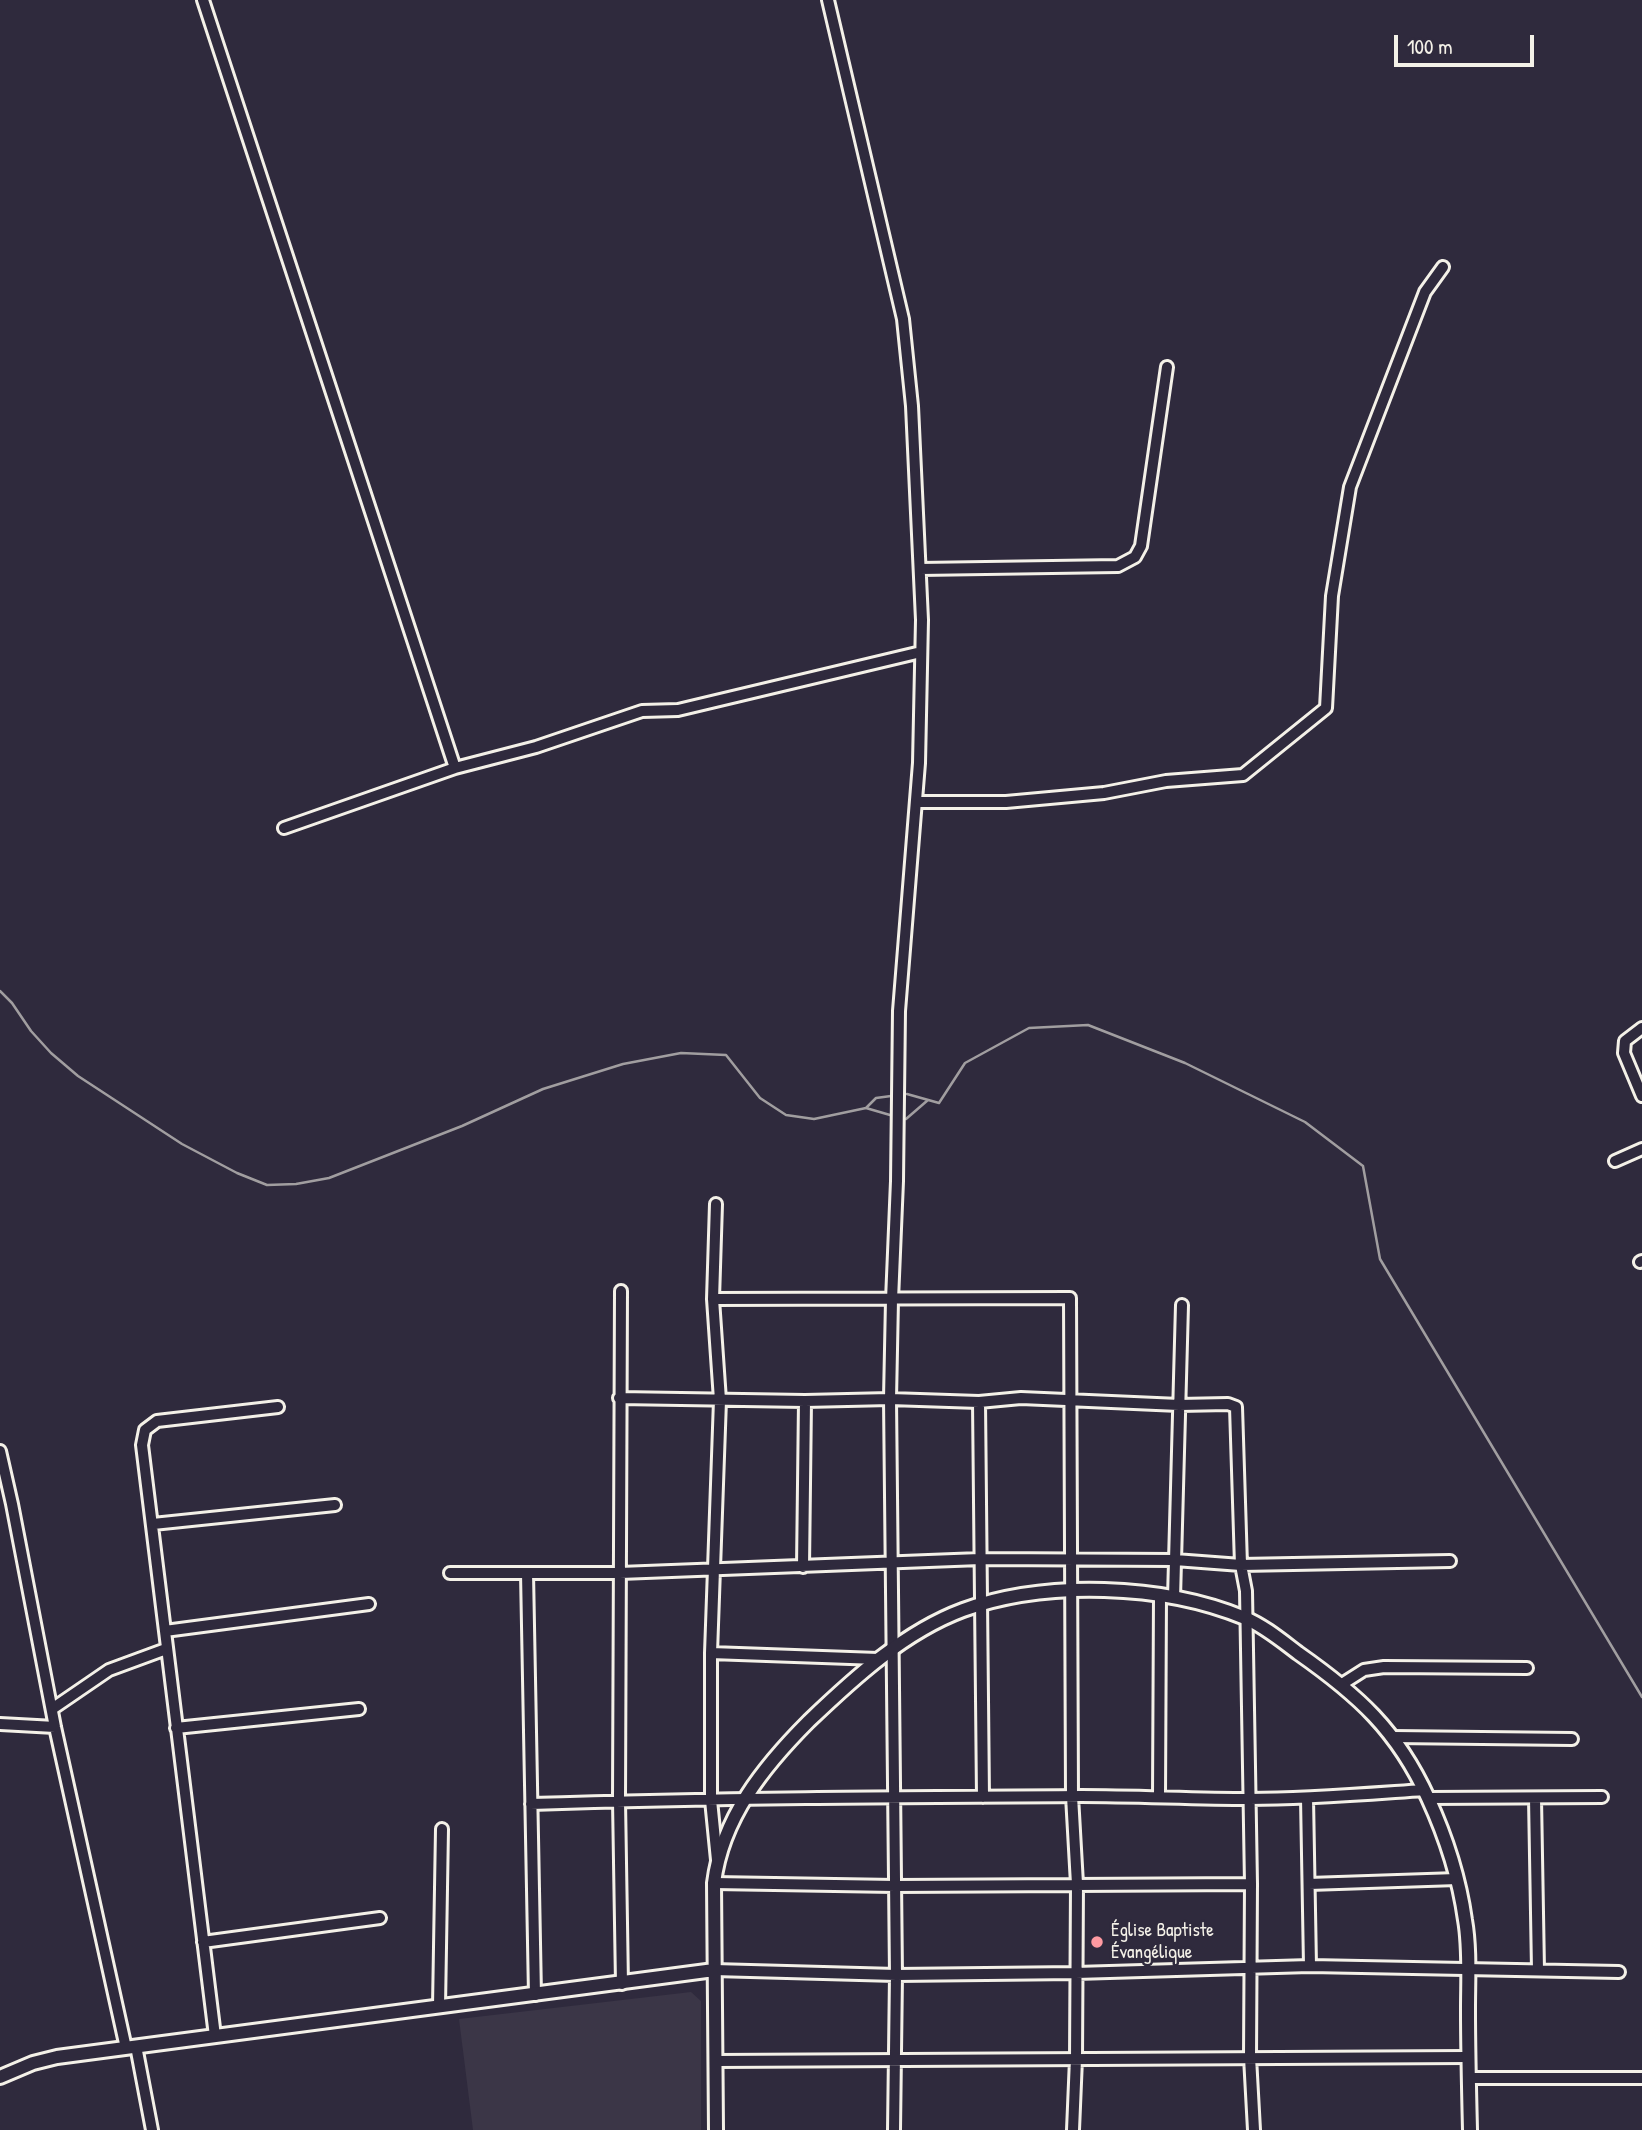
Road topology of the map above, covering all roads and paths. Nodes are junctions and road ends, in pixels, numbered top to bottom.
1 (203, 0) edge
2 (828, 0) edge
3 (1443, 267) dead end
4 (1167, 367) dead end
5 (920, 569) junction
6 (921, 652) junction
7 (455, 768) junction
8 (916, 802) junction
9 (284, 828) dead end
10 (1642, 1028) edge
11 (1642, 1096) edge
12 (1642, 1149) edge
13 (1615, 1161) dead end
14 (716, 1204) dead end
15 (621, 1291) dead end
16 (713, 1299) junction
17 (892, 1300) junction
18 (1182, 1305) dead end
19 (620, 1398) junction
20 (890, 1399) junction
21 (720, 1400) junction
22 (1070, 1400) junction
23 (806, 1401) junction
24 (979, 1402) junction
25 (1179, 1405) junction
26 (278, 1407) dead end
27 (0, 1451) edge
28 (0, 1504) edge
29 (12, 1504) junction
30 (335, 1505) dead end
31 (153, 1524) junction
32 (1070, 1558) junction
33 (980, 1559) junction
34 (1175, 1560) junction
35 (1450, 1561) dead end
36 (892, 1564) junction
37 (1241, 1565) junction
38 (803, 1567) junction
39 (713, 1569) junction
40 (450, 1573) dead end
41 (527, 1573) junction
42 (620, 1573) junction
43 (1073, 1592) junction
44 (1160, 1596) junction
45 (1174, 1598) junction
46 (369, 1604) dead end
47 (980, 1605) junction
48 (1247, 1619) junction
49 (165, 1631) junction
50 (166, 1649) junction
51 (893, 1649) junction
52 (711, 1653) junction
53 (878, 1659) junction
54 (1527, 1668) dead end
55 (1342, 1684) junction
56 (52, 1709) junction
57 (359, 1709) dead end
58 (0, 1724) edge
59 (55, 1727) junction
60 (176, 1728) junction
61 (1393, 1737) junction
62 (1572, 1739) dead end
63 (1426, 1794) junction
64 (1072, 1796) junction
65 (1158, 1796) junction
66 (983, 1797) junction
67 (1602, 1797) dead end
68 (1307, 1798) junction
69 (1535, 1798) junction
70 (745, 1799) junction
71 (894, 1799) junction
72 (1249, 1799) junction
73 (711, 1800) junction
74 (619, 1801) junction
75 (530, 1804) junction
76 (442, 1829) dead end
77 (717, 1860) junction
78 (1457, 1879) junction
79 (714, 1883) junction
80 (1077, 1884) junction
81 (1251, 1884) junction
82 (1309, 1884) junction
83 (895, 1886) junction
84 (380, 1918) dead end
85 (203, 1942) junction
86 (1310, 1966) junction
87 (1249, 1968) junction
88 (1468, 1968) junction
89 (715, 1970) junction
90 (1538, 1970) junction
91 (1619, 1972) dead end
92 (1076, 1973) junction
93 (896, 1975) junction
94 (622, 1984) junction
95 (535, 1995) junction
96 (439, 2006) junction
97 (215, 2036) junction
98 (131, 2047) junction
99 (1250, 2057) junction
100 (1468, 2057) junction
101 (1076, 2059) junction
102 (716, 2061) junction
103 (893, 2061) junction
104 (0, 2077) edge
105 (1469, 2078) junction
106 (1642, 2078) edge
107 (152, 2130) edge
108 (716, 2130) edge
109 (894, 2130) edge
110 (1073, 2130) edge
111 (1254, 2130) edge
112 (1470, 2130) edge

1 - 7 street
2 - 5 street
3 - 8 street
4 - 5 street
5 - 6 street
6 - 7 street
6 - 8 street
7 - 9 street
8 - 17 street
10 - 11 street
12 - 13 street
14 - 16 street
15 - 19 street
16 - 17 street
16 - 21 street
17 - 20 street
17 - 22 street
18 - 25 street
19 - 21 street
19 - 42 street
20 - 23 street
20 - 24 street
20 - 36 street
21 - 23 street
21 - 39 street
22 - 24 street
22 - 25 street
22 - 32 street
23 - 38 street
24 - 33 street
25 - 34 street
25 - 37 street
26 - 31 street
27 - 29 street
28 - 29 street
29 - 56 street
30 - 31 street
31 - 49 street
32 - 33 street
32 - 34 street
32 - 43 street
33 - 36 street
33 - 47 street
34 - 37 street
34 - 45 street
35 - 37 street
36 - 38 street
36 - 51 street
37 - 48 street
38 - 39 street
39 - 42 street
39 - 52 street
40 - 41 street
41 - 42 street
41 - 75 street
42 - 74 street
43 - 44 street
43 - 47 street
43 - 64 street
44 - 45 street
44 - 65 street
45 - 48 street
46 - 49 street
47 - 51 street
47 - 66 street
48 - 55 street
48 - 72 street
49 - 50 street
50 - 56 street
50 - 60 street
51 - 53 street
51 - 71 street
52 - 53 street
52 - 73 street
53 - 70 street
54 - 55 street
55 - 61 street
56 - 59 street
57 - 60 street
58 - 59 street
59 - 98 street
60 - 85 street
61 - 62 street
61 - 63 street
63 - 68 street
63 - 69 street
63 - 78 street
64 - 65 street
64 - 66 street
64 - 80 street
65 - 72 street
66 - 71 street
67 - 69 street
68 - 72 street
68 - 82 street
69 - 90 street
70 - 71 street
70 - 73 street
70 - 77 street
71 - 83 street
72 - 81 street
73 - 74 street
73 - 77 street
74 - 75 street
74 - 94 street
75 - 95 street
76 - 96 street
77 - 79 street
78 - 82 street
78 - 88 street
79 - 83 street
79 - 89 street
80 - 81 street
80 - 83 street
80 - 92 street
81 - 87 street
82 - 86 street
83 - 93 street
84 - 85 street
85 - 97 street
86 - 87 street
86 - 88 street
87 - 92 street
87 - 99 street
88 - 90 street
88 - 100 street
89 - 93 street
89 - 94 street
89 - 102 street
90 - 91 street
92 - 93 street
92 - 101 street
93 - 103 street
94 - 95 street
95 - 96 street
96 - 97 street
97 - 98 street
98 - 104 street
98 - 107 street
99 - 100 street
99 - 101 street
99 - 111 street
100 - 105 street
101 - 103 street
101 - 110 street
102 - 103 street
102 - 108 street
103 - 109 street
105 - 106 street
105 - 112 street

